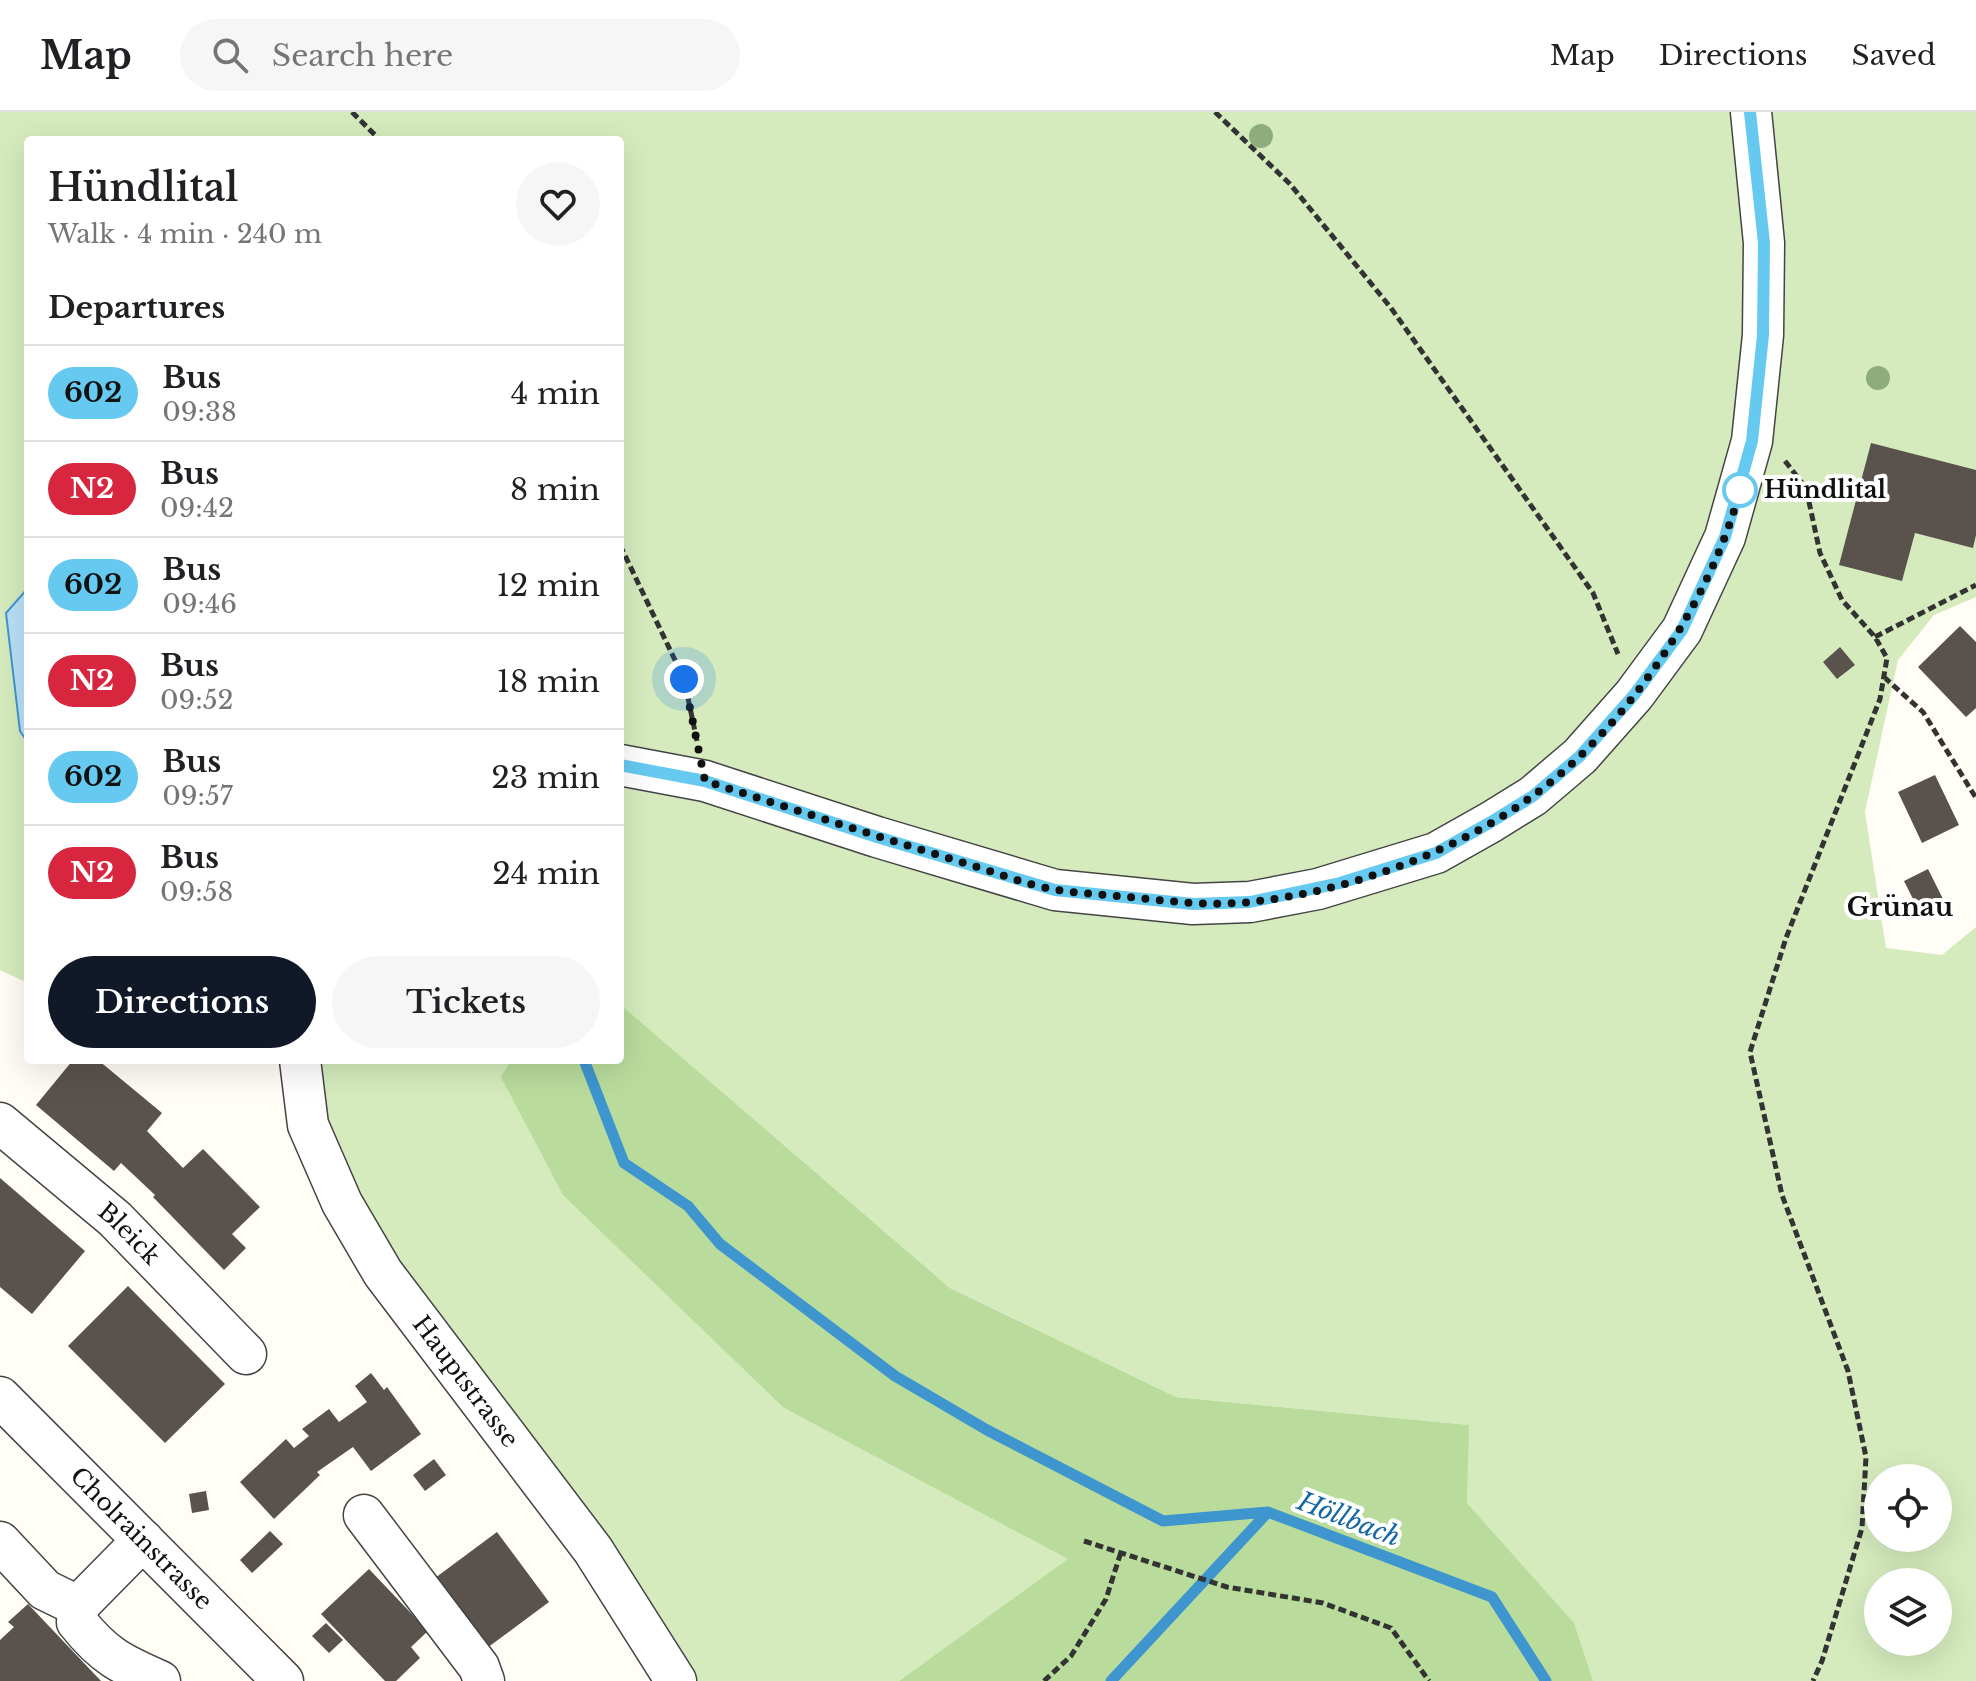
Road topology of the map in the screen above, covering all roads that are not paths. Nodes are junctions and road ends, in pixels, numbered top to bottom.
1 (1751, 112) edge
2 (624, 766) edge
3 (300, 1064) edge
4 (0, 1123) edge
5 (246, 1354) dead end
6 (0, 1397) edge
7 (364, 1515) dead end
8 (143, 1540) junction
9 (0, 1542) edge
10 (78, 1606) junction
11 (160, 1681) edge
12 (283, 1681) edge
13 (484, 1681) edge
14 (676, 1681) edge

1 - 2 street
3 - 14 street, Hauptstrasse
4 - 5 street, Bleick
6 - 8 street, Cholrainstrasse
7 - 13 street
8 - 10 street
8 - 12 street, Cholrainstrasse
9 - 10 street
10 - 11 street

